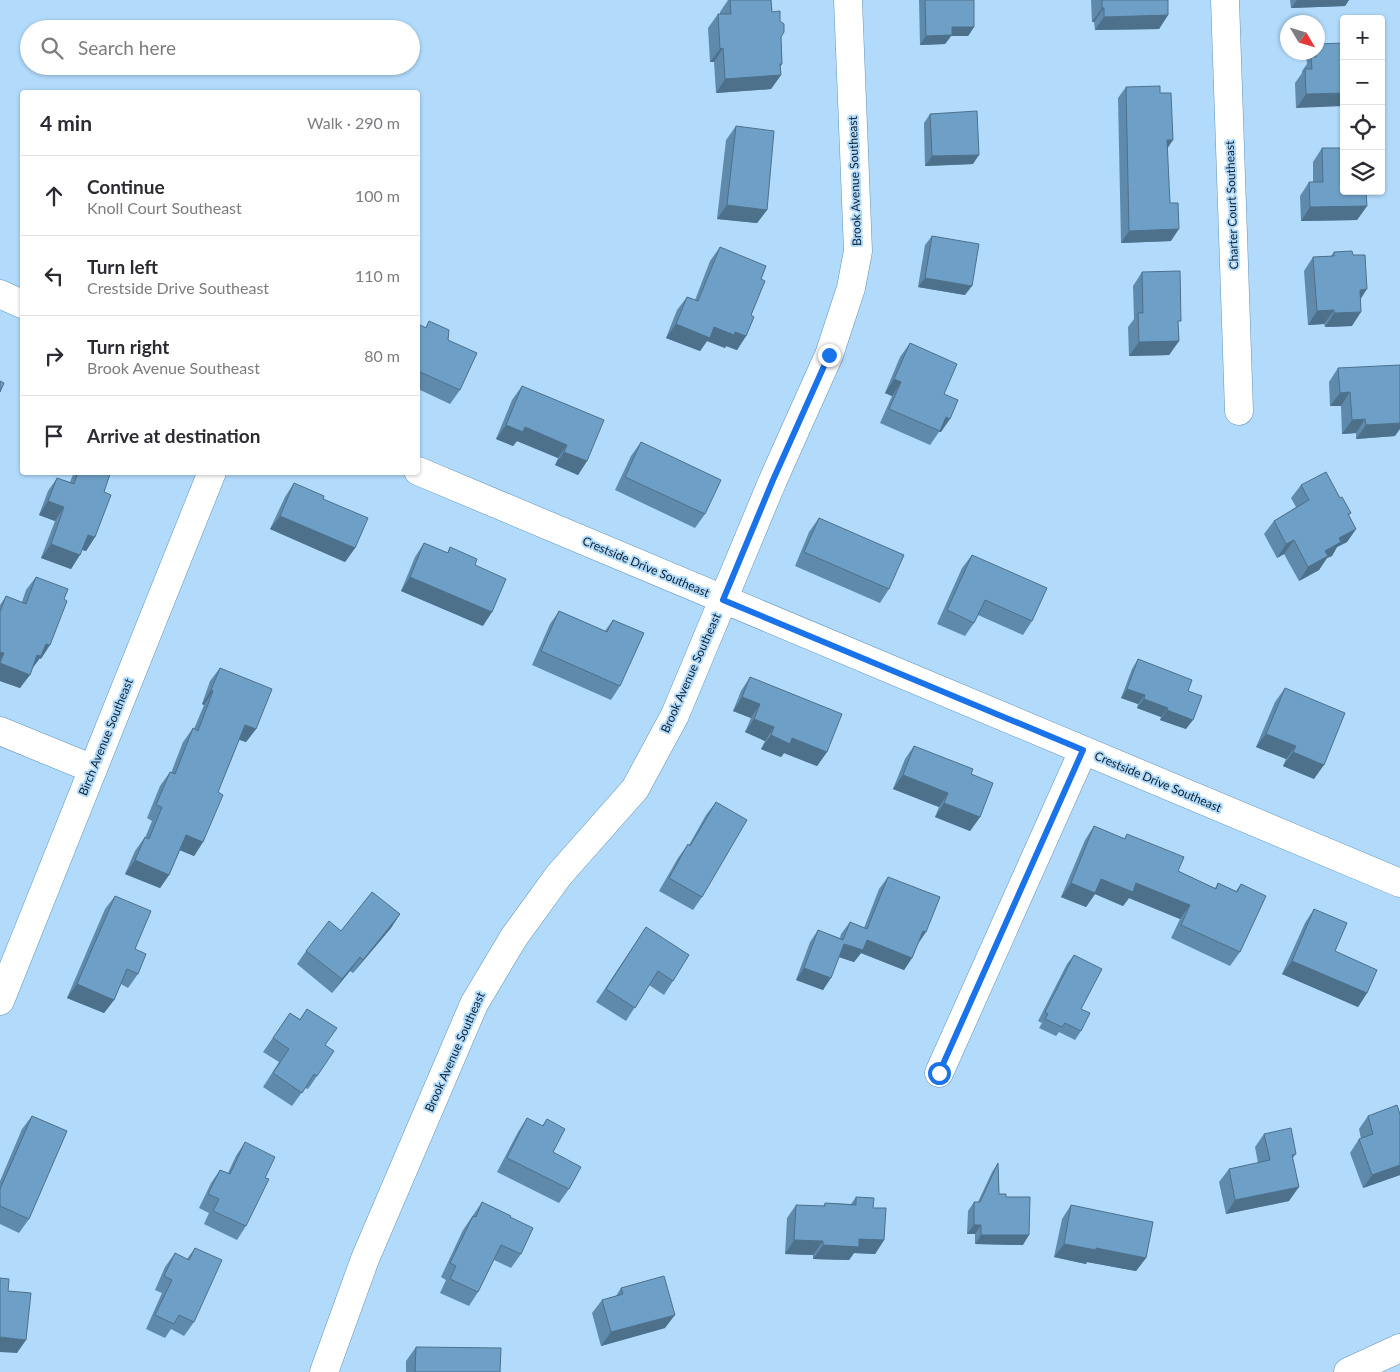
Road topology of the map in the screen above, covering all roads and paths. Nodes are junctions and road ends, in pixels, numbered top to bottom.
1 (848, 0) edge
2 (1224, 0) edge
3 (0, 294) edge
4 (20, 303) edge
5 (1239, 411) dead end
6 (420, 472) edge
7 (211, 475) edge
8 (723, 600) junction
9 (0, 732) edge
10 (1083, 750) junction
11 (93, 769) junction
12 (1400, 883) edge
13 (0, 1001) edge
14 (939, 1073) dead end
15 (1400, 1348) edge
16 (324, 1372) edge
17 (1348, 1372) edge

1 - 8 street, Brook Avenue Southeast
2 - 5 street, Charter Court Southeast
3 - 4 street
6 - 8 street, Crestside Drive Southeast
7 - 11 street, Birch Avenue Southeast
8 - 10 street, Crestside Drive Southeast
8 - 16 street, Brook Avenue Southeast
9 - 11 street
10 - 12 street, Crestside Drive Southeast
10 - 14 street
11 - 13 street, Birch Avenue Southeast
15 - 17 street

